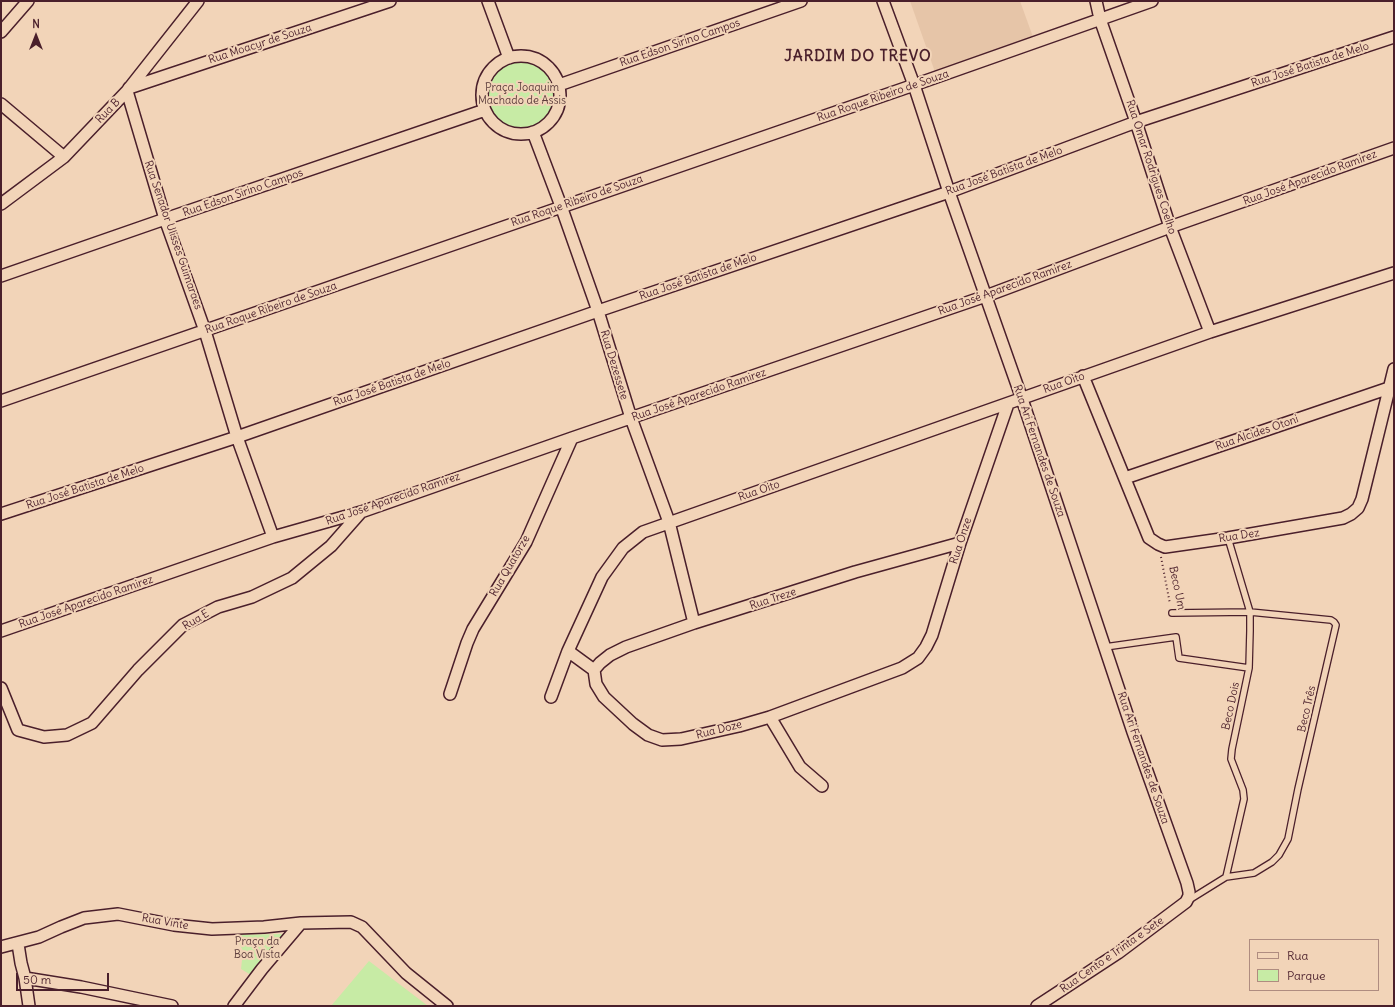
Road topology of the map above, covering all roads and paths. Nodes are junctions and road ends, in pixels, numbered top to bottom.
1 (28, 1) edge
2 (198, 1) edge
3 (390, 1) edge
4 (488, 1) edge
5 (801, 1) edge
6 (882, 1) edge
7 (1096, 1) edge
8 (1152, 1) edge
9 (1100, 19) junction
10 (1, 32) edge
11 (1394, 37) edge
12 (509, 58) junction
13 (559, 85) junction
14 (914, 85) junction
15 (128, 90) junction
16 (1, 104) edge
17 (485, 110) junction
18 (1136, 122) junction
19 (533, 132) junction
20 (1394, 148) edge
21 (64, 157) junction
22 (949, 192) junction
23 (1, 204) edge
24 (561, 206) junction
25 (165, 219) junction
26 (1170, 227) junction
27 (1394, 273) edge
28 (1, 276) edge
29 (986, 296) junction
30 (598, 312) junction
31 (205, 331) junction
32 (1210, 332) junction
33 (1394, 368) edge
34 (1083, 376) junction
35 (1389, 388) junction
36 (1022, 399) junction
37 (1, 401) edge
38 (1008, 404) junction
39 (631, 418) junction
40 (238, 437) junction
41 (572, 438) junction
42 (1125, 478) junction
43 (361, 512) junction
44 (1, 514) edge
45 (669, 522) junction
46 (273, 537) junction
47 (1228, 538) junction
48 (960, 543) junction
49 (1158, 544) junction
50 (1250, 612) junction
51 (1172, 613) joint
52 (694, 623) junction
53 (1, 631) edge
54 (1105, 647) junction
55 (568, 651) junction
56 (902, 668) joint
57 (1249, 668) junction
58 (594, 670) junction
59 (1, 688) edge
60 (450, 694) dead end
61 (552, 697) dead end
62 (770, 716) junction
63 (822, 786) dead end
64 (1226, 877) junction
65 (1186, 902) junction
66 (301, 923) junction
67 (18, 944) junction
68 (1, 947) edge
69 (25, 978) junction
70 (29, 1006) edge
71 (172, 1006) edge
72 (234, 1006) edge
73 (447, 1006) edge
74 (1037, 1006) edge

1 - 10 street
2 - 15 street, Rua B
3 - 15 street, Rua Moacyr de Souza
4 - 12 street
5 - 13 street, Rua Edson Sirino Campos
6 - 14 street, Rua Ari Fernandes de Souza
7 - 9 street, Rua Omar Rodrigues Coelho
8 - 9 street, Rua Roque Ribeiro de Souza
9 - 14 street, Rua Roque Ribeiro de Souza
9 - 18 street, Rua Omar Rodrigues Coelho
11 - 18 street, Rua José Batista de Melo
12 - 13 street
12 - 17 street
13 - 19 street
14 - 22 street, Rua Ari Fernandes de Souza
14 - 24 street, Rua Roque Ribeiro de Souza
15 - 21 street, Rua B
15 - 25 street, Rua Senador Ulisses Guimaraes
16 - 21 street
17 - 19 street
17 - 25 street, Rua Edson Sirino Campos
18 - 22 street, Rua José Batista de Melo
18 - 26 street, Rua Omar Rodrigues Coelho
19 - 24 street, Rua Dezessete
20 - 26 street, Rua José Aparecido Ramirez
21 - 23 street, Rua B
22 - 29 street, Rua Ari Fernandes de Souza
22 - 30 street, Rua José Batista de Melo
24 - 30 street, Rua Dezessete
24 - 31 street, Rua Roque Ribeiro de Souza
25 - 28 street, Rua Edson Sirino Campos
25 - 31 street, Rua Senador Ulisses Guimaraes
26 - 29 street, Rua José Aparecido Ramirez
26 - 32 street, Rua Omar Rodrigues Coelho
27 - 32 street, Rua Oito
29 - 36 street, Rua Ari Fernandes de Souza
29 - 39 street, Rua José Aparecido Ramirez
30 - 39 street, Rua Dezessete
30 - 40 street, Rua José Batista de Melo
31 - 37 street, Rua Roque Ribeiro de Souza
31 - 40 street, Rua Senador Ulisses Guimaraes
32 - 34 street, Rua Oito
33 - 35 street, Rua Dez
34 - 36 street, Rua Oito
34 - 42 street
35 - 42 street, Rua Alcides Otoni
35 - 47 street, Rua Dez
36 - 38 street, Rua Oito
36 - 54 street, Rua Ari Fernandes de Souza
38 - 45 street, Rua Oito
38 - 48 street, Rua Onze
39 - 41 street, Rua José Aparecido Ramirez
39 - 45 street, Rua Dezessete
40 - 44 street, Rua José Batista de Melo
40 - 46 street, Rua Senador Ulisses Guimaraes
41 - 43 street, Rua José Aparecido Ramirez
41 - 60 street, Rua Quatorze
42 - 49 street
43 - 46 street, Rua José Aparecido Ramirez
43 - 59 street, Rua E
45 - 52 street, Rua Dezessete
45 - 55 street
46 - 53 street, Rua José Aparecido Ramirez
47 - 49 street, Rua Dez
47 - 50 lane, Beco Dois
48 - 52 street, Rua Treze
48 - 56 street, Rua Onze
49 - 51 path, Beco Um
50 - 51 lane, Beco Três
50 - 57 lane, Beco Dois
50 - 64 lane, Beco Três
52 - 58 street, Rua Treze
54 - 57 lane
54 - 65 street, Rua Ari Fernandes de Souza
55 - 58 street
55 - 61 street
56 - 62 street, Rua Doze
57 - 64 lane, Beco Dois
58 - 62 street, Rua Doze
62 - 63 street
64 - 65 lane, Beco Três
65 - 74 street, Rua Cento e Trinta e Sete
66 - 67 street, Rua Vinte
66 - 72 street
66 - 73 street, Rua Vinte
67 - 68 street, Rua Vinte
67 - 69 street
69 - 70 street
69 - 71 street

